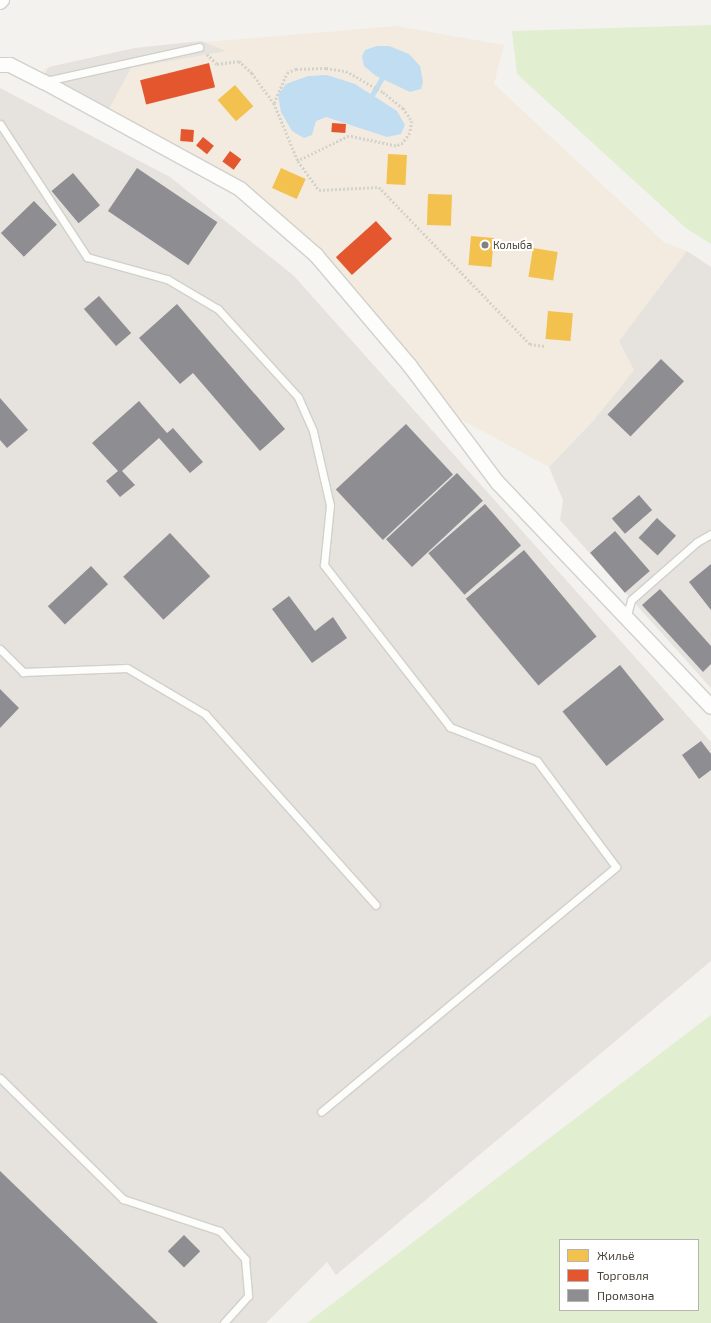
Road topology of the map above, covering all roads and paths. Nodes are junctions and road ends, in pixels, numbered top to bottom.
1 (199, 47) joint
2 (0, 65) edge
3 (44, 82) junction
4 (274, 103) junction
5 (0, 124) edge
6 (298, 161) junction
7 (545, 346) dead end
8 (711, 534) edge
9 (626, 618) junction
10 (0, 649) edge
11 (711, 707) edge
12 (376, 905) dead end
13 (0, 1078) edge
14 (321, 1112) dead end
15 (224, 1323) edge

1 - 3 lane
1 - 4 path
2 - 3 street
3 - 9 street
4 - 6 path
4 - 6 path
5 - 14 lane
6 - 7 path
8 - 9 lane
9 - 11 street
10 - 12 lane
13 - 15 lane

